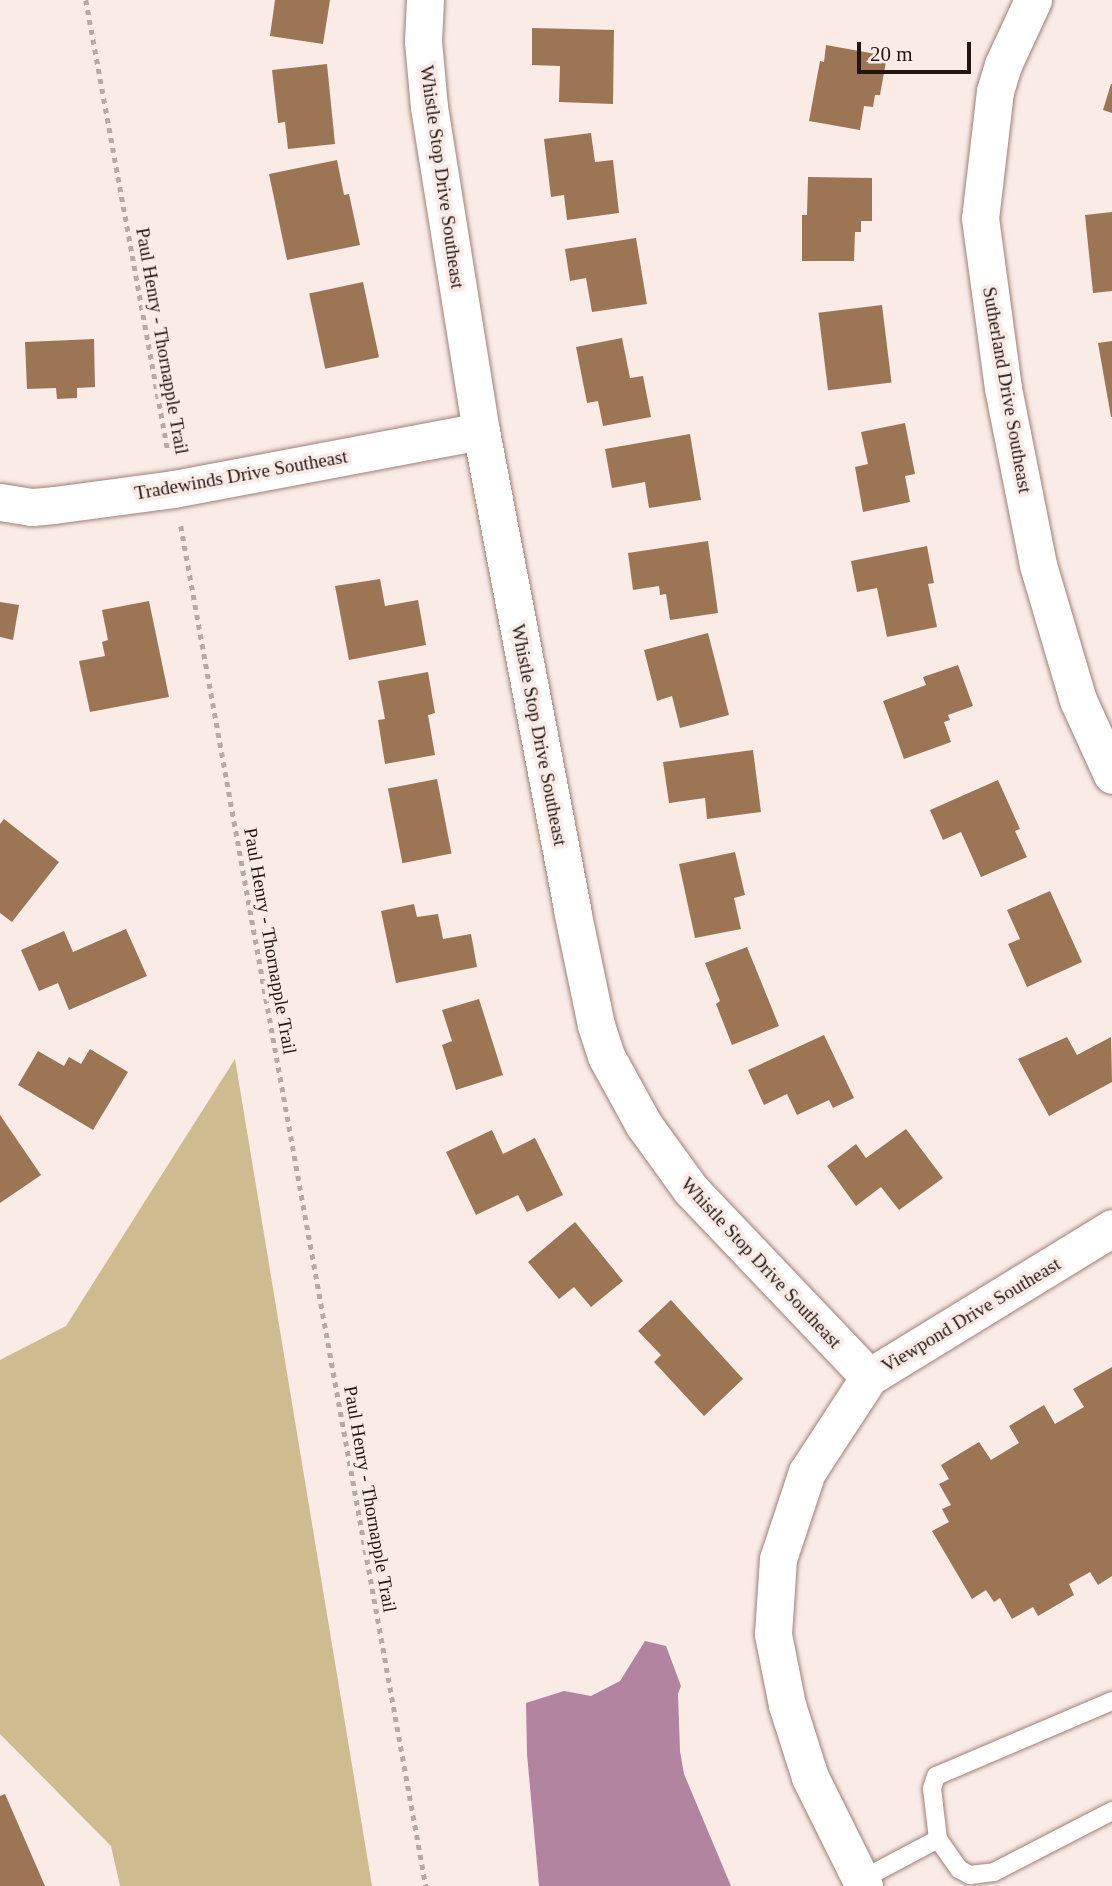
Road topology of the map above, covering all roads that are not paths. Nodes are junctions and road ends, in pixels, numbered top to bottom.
1 (425, 0) edge
2 (1033, 0) edge
3 (481, 431) junction
4 (0, 502) edge
5 (1112, 775) edge
6 (1112, 1228) edge
7 (869, 1377) junction
8 (1112, 1701) edge
9 (1112, 1811) edge
10 (938, 1839) junction
11 (862, 1883) edge

1 - 3 street, Whistle Stop Drive Southeast
2 - 5 street, Sutherland Drive Southeast
3 - 4 street, Tradewinds Drive Southeast
3 - 7 street, Whistle Stop Drive Southeast
6 - 7 street, Viewpond Drive Southeast
7 - 11 street, Viewpond Drive Southeast
8 - 10 lane
9 - 10 lane
10 - 11 lane

